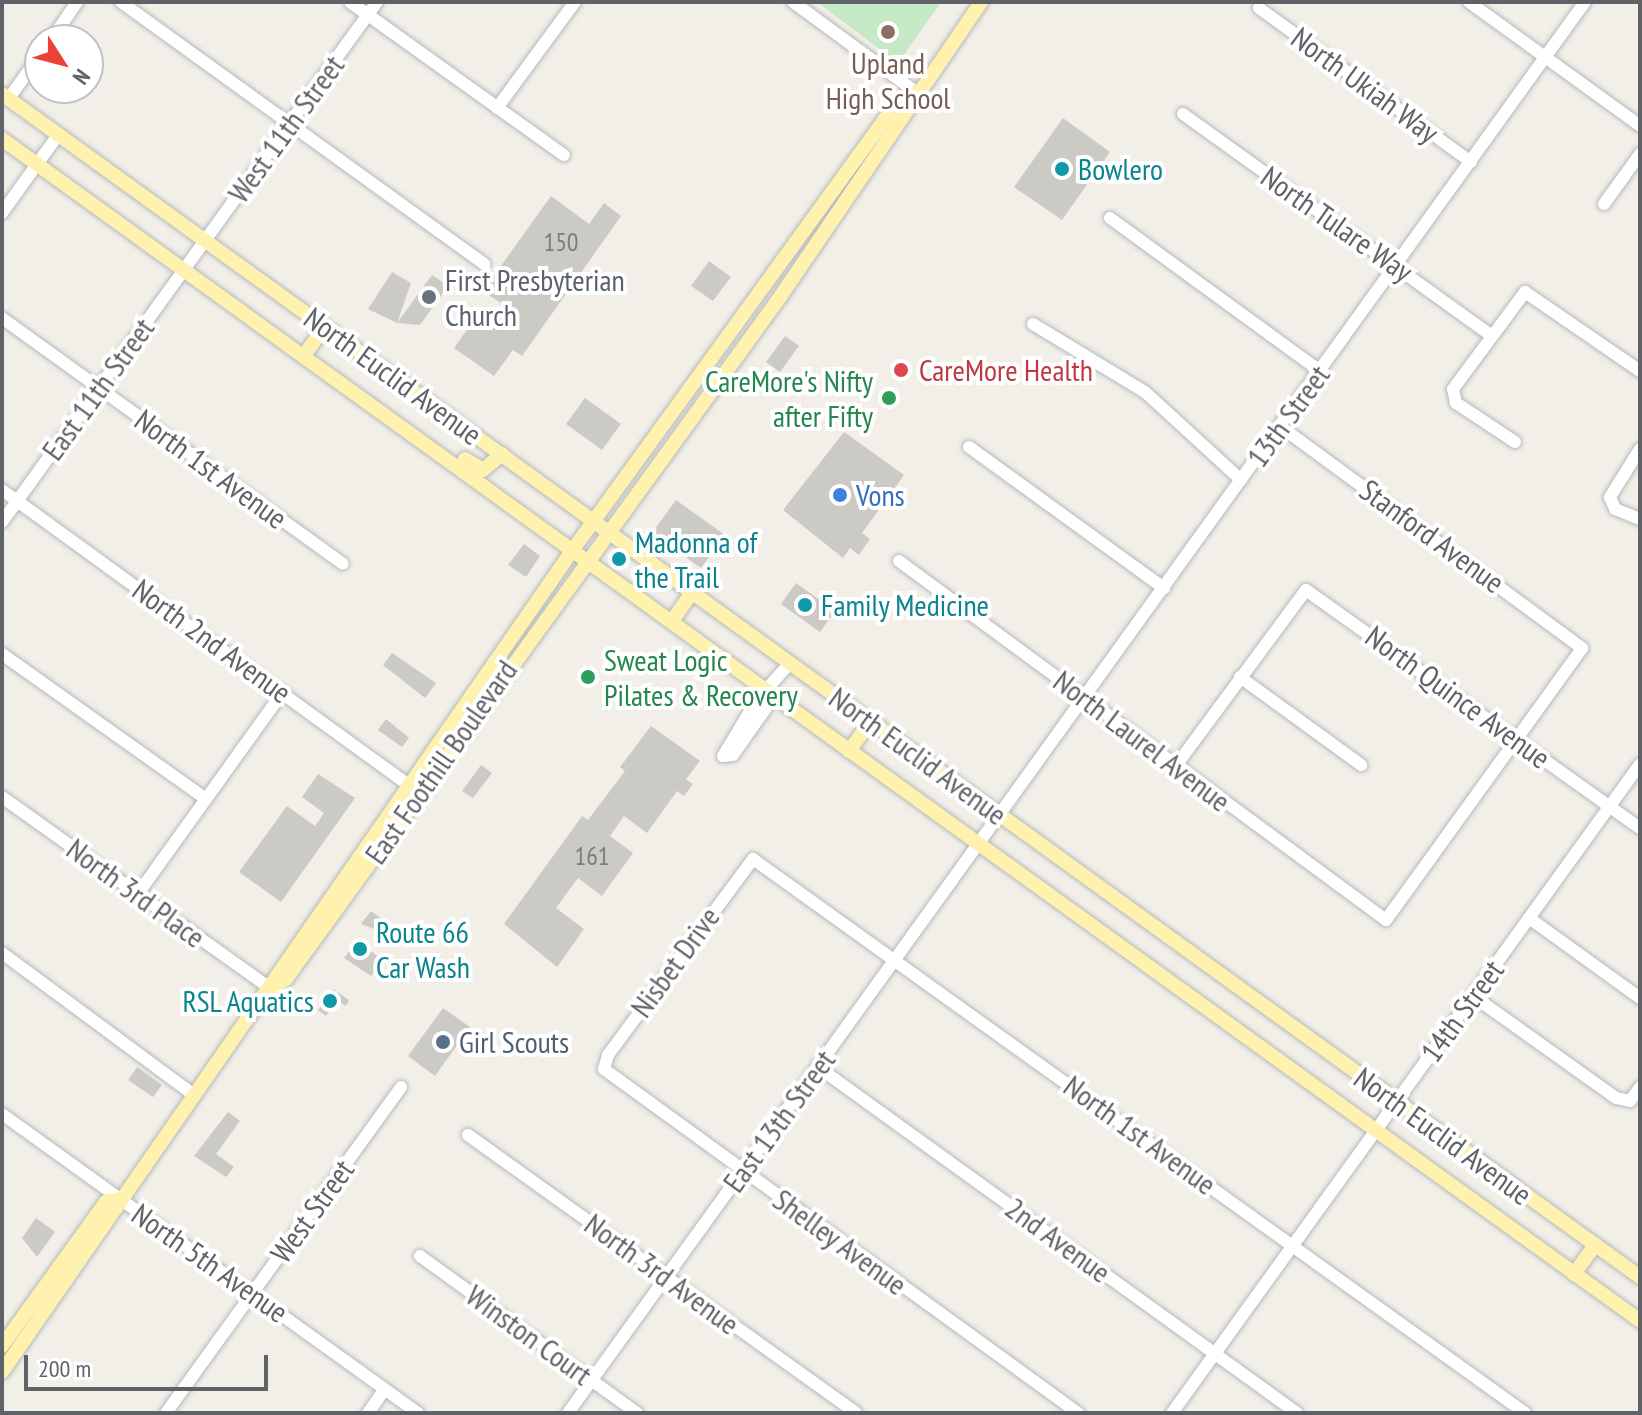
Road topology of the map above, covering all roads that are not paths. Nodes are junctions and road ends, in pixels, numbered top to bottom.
1 (77, 2) edge
2 (121, 2) edge
3 (350, 2) edge
4 (377, 2) edge
5 (575, 2) edge
6 (793, 2) edge
7 (981, 2) edge
8 (1469, 2) edge
9 (1585, 2) edge
10 (1259, 8) dead end
11 (368, 15) junction
12 (62, 24) edge
13 (1546, 57) junction
14 (24, 74) edge
15 (916, 92) junction
16 (5, 96) edge
17 (497, 108) junction
18 (1183, 114) dead end
19 (289, 123) junction
20 (1640, 126) edge
21 (58, 135) junction
22 (2, 139) edge
23 (1640, 154) edge
24 (564, 155) dead end
25 (1471, 162) junction
26 (37, 164) junction
27 (1604, 204) dead end
28 (2, 213) edge
29 (1110, 218) dead end
30 (205, 241) junction
31 (194, 255) joint
32 (484, 264) dead end
33 (1396, 266) junction
34 (184, 270) junction
35 (769, 283) junction
36 (2, 318) edge
37 (1033, 324) dead end
38 (324, 328) junction
39 (1490, 335) junction
40 (305, 354) junction
41 (733, 361) junction
42 (1320, 371) junction
43 (1640, 371) edge
44 (99, 388) junction
45 (403, 424) junction
46 (1280, 426) junction
47 (1515, 442) dead end
48 (969, 447) dead end
49 (1640, 449) edge
50 (502, 454) junction
51 (1241, 480) junction
52 (2, 490) edge
53 (17, 501) junction
54 (1640, 519) edge
55 (2, 522) edge
56 (594, 523) junction
57 (608, 533) junction
58 (574, 548) junction
59 (587, 558) junction
60 (899, 561) dead end
61 (343, 564) dead end
62 (1164, 588) junction
63 (691, 594) junction
64 (672, 621) junction
65 (2, 654) edge
66 (790, 663) junction
67 (1240, 677) junction
68 (283, 692) junction
69 (769, 693) junction
70 (1085, 697) junction
71 (871, 721) junction
72 (1520, 741) junction
73 (849, 751) junction
74 (1640, 764) edge
75 (1361, 765) dead end
76 (1175, 767) junction
77 (414, 789) junction
78 (2, 797) edge
79 (206, 799) junction
80 (1609, 806) junction
81 (1000, 815) junction
82 (1640, 828) edge
83 (990, 829) joint
84 (978, 844) junction
85 (753, 859) joint
86 (137, 895) junction
87 (1529, 918) junction
88 (2, 953) edge
89 (896, 959) junction
90 (271, 989) junction
91 (1473, 996) junction
92 (1640, 998) edge
93 (818, 1067) junction
94 (604, 1069) joint
95 (401, 1087) dead end
96 (1640, 1087) edge
97 (194, 1095) junction
98 (1396, 1103) junction
99 (2, 1114) edge
100 (1376, 1131) junction
101 (468, 1135) dead end
102 (742, 1172) junction
103 (119, 1199) junction
104 (1293, 1245) junction
105 (1595, 1245) junction
106 (420, 1256) dead end
107 (1574, 1274) junction
108 (667, 1277) junction
109 (1640, 1277) edge
110 (253, 1294) junction
111 (1640, 1321) edge
112 (2, 1346) edge
113 (1215, 1353) junction
114 (2, 1372) edge
115 (592, 1380) junction
116 (385, 1389) junction
117 (166, 1413) edge
118 (368, 1413) edge
119 (418, 1413) edge
120 (568, 1413) edge
121 (637, 1413) edge
122 (856, 1413) edge
123 (1078, 1413) edge
124 (1172, 1413) edge
125 (1297, 1413) edge
126 (1525, 1413) edge

1 - 12 street
2 - 19 street
3 - 11 street
4 - 11 street, West 11th Street
5 - 17 street
6 - 15 street
7 - 15 main road
8 - 13 street
9 - 13 street, 13th Street
10 - 25 street, North Ukiah Way
11 - 17 street
11 - 19 street, West 11th Street
13 - 20 street
13 - 25 street, 13th Street
14 - 16 street
15 - 35 main road
15 - 41 main road
16 - 21 main road, North Euclid Avenue
17 - 24 street
18 - 33 street, North Tulare Way
19 - 30 street, West 11th Street
19 - 32 street
21 - 26 street
21 - 30 main road, North Euclid Avenue
22 - 26 main road, North Euclid Avenue
23 - 27 street
25 - 33 street, 13th Street
26 - 28 street
26 - 34 main road, North Euclid Avenue
29 - 42 street
30 - 31 street, West 11th Street
30 - 38 main road, North Euclid Avenue
31 - 34 street, East 11th Street
33 - 39 street, North Tulare Way
33 - 42 street, 13th Street
34 - 40 main road, North Euclid Avenue
34 - 44 street, East 11th Street
35 - 41 main road
35 - 56 main road, East Foothill Boulevard
36 - 44 street, North 1st Avenue
37 - 51 street
38 - 40 main road
38 - 50 main road, North Euclid Avenue
39 - 43 street
39 - 47 street
40 - 45 main road, North Euclid Avenue
41 - 57 main road, East Foothill Boulevard
42 - 46 street, 13th Street
44 - 53 street, East 11th Street
44 - 61 street, North 1st Avenue
45 - 50 main road
45 - 58 main road, North Euclid Avenue
46 - 51 street, 13th Street
46 - 72 street, Stanford Avenue
48 - 62 street
49 - 54 street
50 - 56 main road, North Euclid Avenue
51 - 62 street, 13th Street
52 - 53 street, North 2nd Avenue
53 - 55 street, East 11th Street
53 - 68 street, North 2nd Avenue
56 - 57 main road, North Euclid Avenue
56 - 58 main road, East Foothill Boulevard
57 - 59 main road, East Foothill Boulevard
57 - 63 main road, North Euclid Avenue
58 - 59 main road, North Euclid Avenue
58 - 77 main road, East Foothill Boulevard
59 - 64 main road, North Euclid Avenue
59 - 77 main road, East Foothill Boulevard
60 - 70 street, North Laurel Avenue
62 - 70 street, 13th Street
63 - 64 main road
63 - 66 main road, North Euclid Avenue
64 - 69 main road, North Euclid Avenue
65 - 79 street
66 - 69 street
66 - 71 main road, North Euclid Avenue
67 - 72 street, North Quince Avenue
67 - 75 street
67 - 76 street
68 - 77 street, North 2nd Avenue
68 - 79 street
69 - 69 street
69 - 73 main road, North Euclid Avenue
70 - 76 street, North Laurel Avenue
70 - 81 street, 13th Street
71 - 73 main road
71 - 81 main road, North Euclid Avenue
72 - 76 street, North Laurel Avenue
72 - 80 street, North Quince Avenue
73 - 84 main road, North Euclid Avenue
74 - 80 street, 14th Street
77 - 90 main road, East Foothill Boulevard
78 - 86 street, North 3rd Place
79 - 86 street
80 - 82 street, North Quince Avenue
80 - 87 street, 14th Street
81 - 83 street, 13th Street
81 - 98 main road, North Euclid Avenue
83 - 84 street, East 13th Street
84 - 89 street, East 13th Street
84 - 100 main road, North Euclid Avenue
85 - 89 street, North 1st Avenue
85 - 94 street, Nisbet Drive
86 - 90 street, North 3rd Place
87 - 91 street, 14th Street
87 - 92 street
88 - 97 street
89 - 93 street, East 13th Street
89 - 104 street, North 1st Avenue
90 - 97 main road, East Foothill Boulevard
91 - 96 street
91 - 98 street, 14th Street
93 - 102 street, East 13th Street
93 - 113 street, 2nd Avenue
94 - 102 street, Shelley Avenue
95 - 110 street, West Street
97 - 103 main road, East Foothill Boulevard
98 - 100 street, 14th Street
98 - 105 main road, North Euclid Avenue
99 - 103 street, North 5th Avenue
100 - 104 street, 14th Street
100 - 107 main road, North Euclid Avenue
101 - 108 street, North 3rd Avenue
102 - 108 street, East 13th Street
102 - 123 street, Shelley Avenue
103 - 110 street, North 5th Avenue
103 - 112 main road, East Foothill Boulevard
103 - 114 main road, East Foothill Boulevard
104 - 113 street, 14th Street
104 - 126 street, North 1st Avenue
105 - 107 main road
105 - 109 main road, North Euclid Avenue
106 - 115 street, Winston Court
107 - 111 main road, North Euclid Avenue
108 - 115 street, East 13th Street
108 - 122 street, North 3rd Avenue
110 - 116 street, North 5th Avenue
110 - 117 street, West Street
113 - 124 street, 14th Street
113 - 125 street, 2nd Avenue
115 - 120 street, East 13th Street
115 - 121 street, Winston Court
116 - 118 street
116 - 119 street, North 5th Avenue

